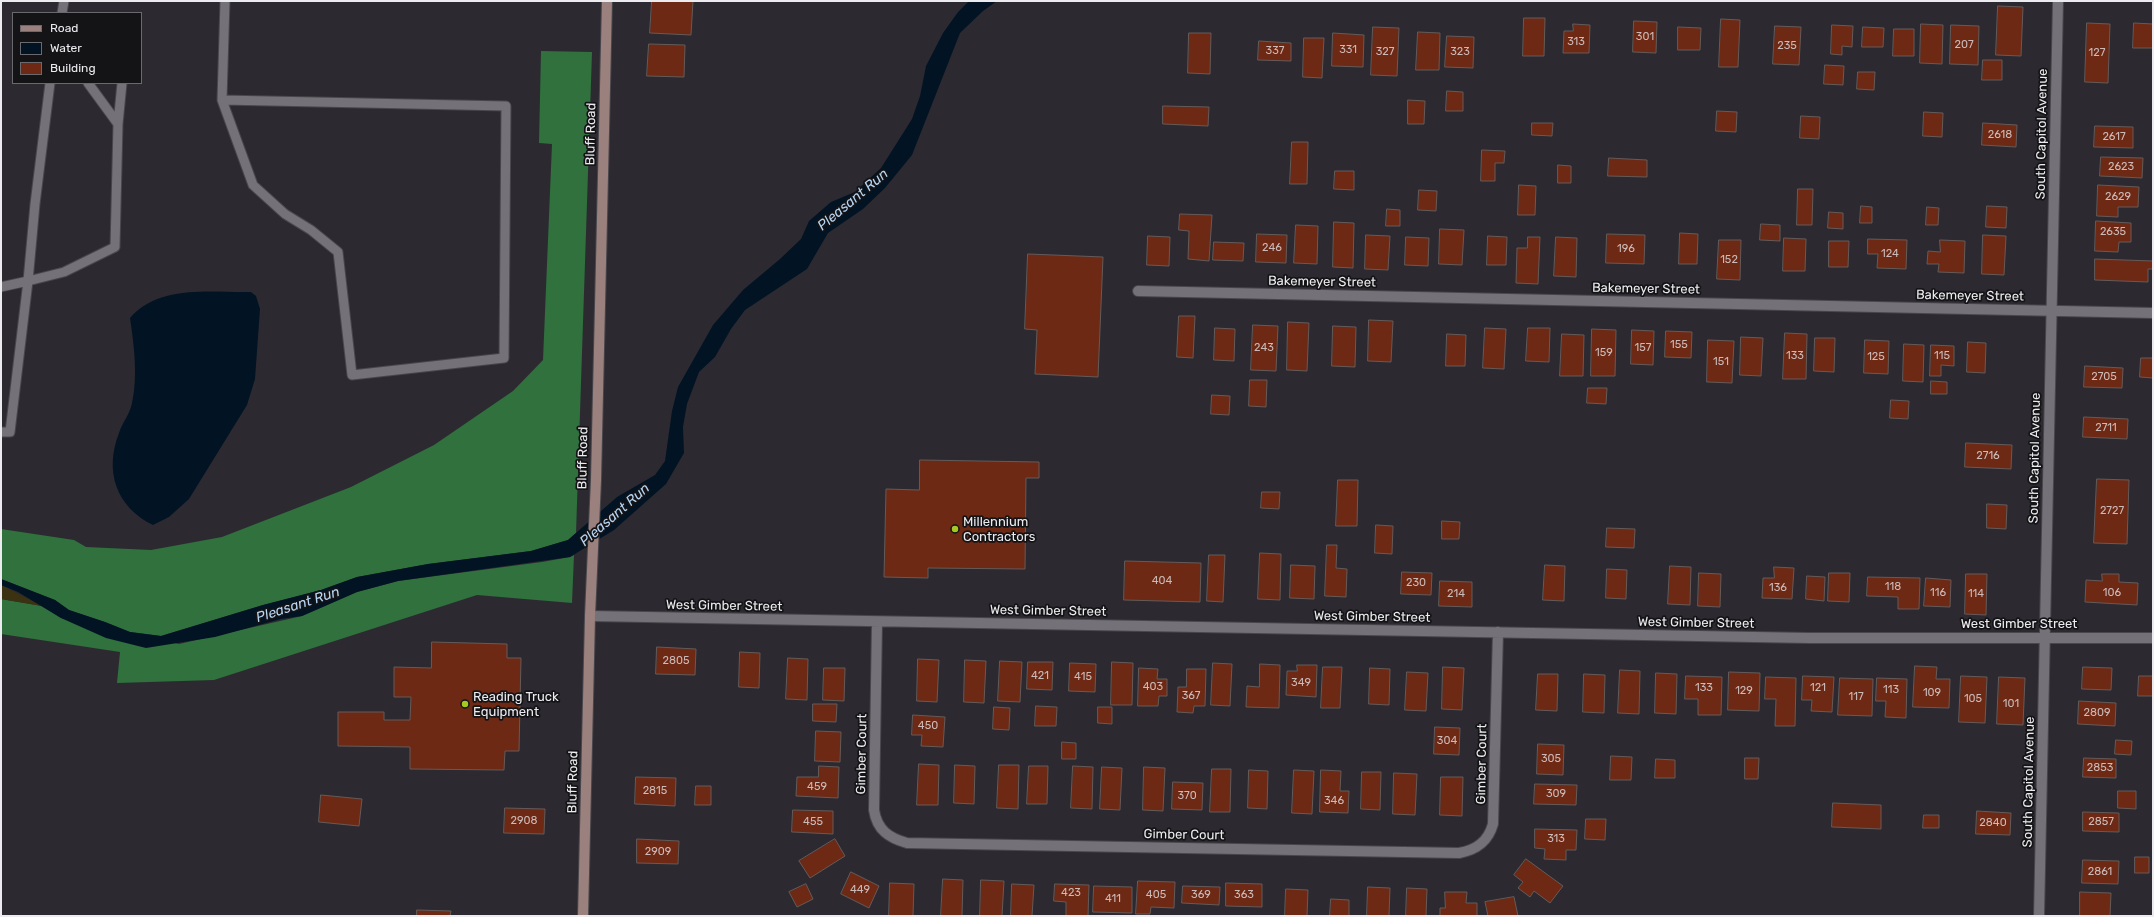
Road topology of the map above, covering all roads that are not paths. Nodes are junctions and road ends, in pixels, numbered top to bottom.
1 (64, 1) edge
2 (225, 1) edge
3 (607, 1) edge
4 (2058, 1) edge
5 (62, 12) edge
6 (50, 84) edge
7 (89, 84) edge
8 (122, 84) edge
9 (222, 100) junction
10 (118, 124) junction
11 (28, 281) junction
12 (1, 288) edge
13 (1138, 291) dead end
14 (2052, 311) junction
15 (2153, 313) edge
16 (1, 432) edge
17 (590, 616) junction
18 (877, 622) junction
19 (1498, 632) junction
20 (2045, 637) junction
21 (2153, 638) edge
22 (583, 916) edge
23 (2039, 916) edge

1 - 5 lane
2 - 9 lane
3 - 17 main road, Bluff Road
4 - 14 street, South Capitol Avenue
6 - 11 lane
7 - 10 lane
8 - 10 lane
9 - 9 lane
10 - 11 lane
11 - 12 lane
11 - 16 lane
13 - 14 street, Bakemeyer Street
14 - 15 street, Bakemeyer Street
14 - 20 street, South Capitol Avenue
17 - 18 street, West Gimber Street
17 - 22 main road, Bluff Road
18 - 19 street, West Gimber Street
18 - 19 street, Gimber Court
19 - 20 street, West Gimber Street
20 - 21 street, West Gimber Street
20 - 23 street, South Capitol Avenue

